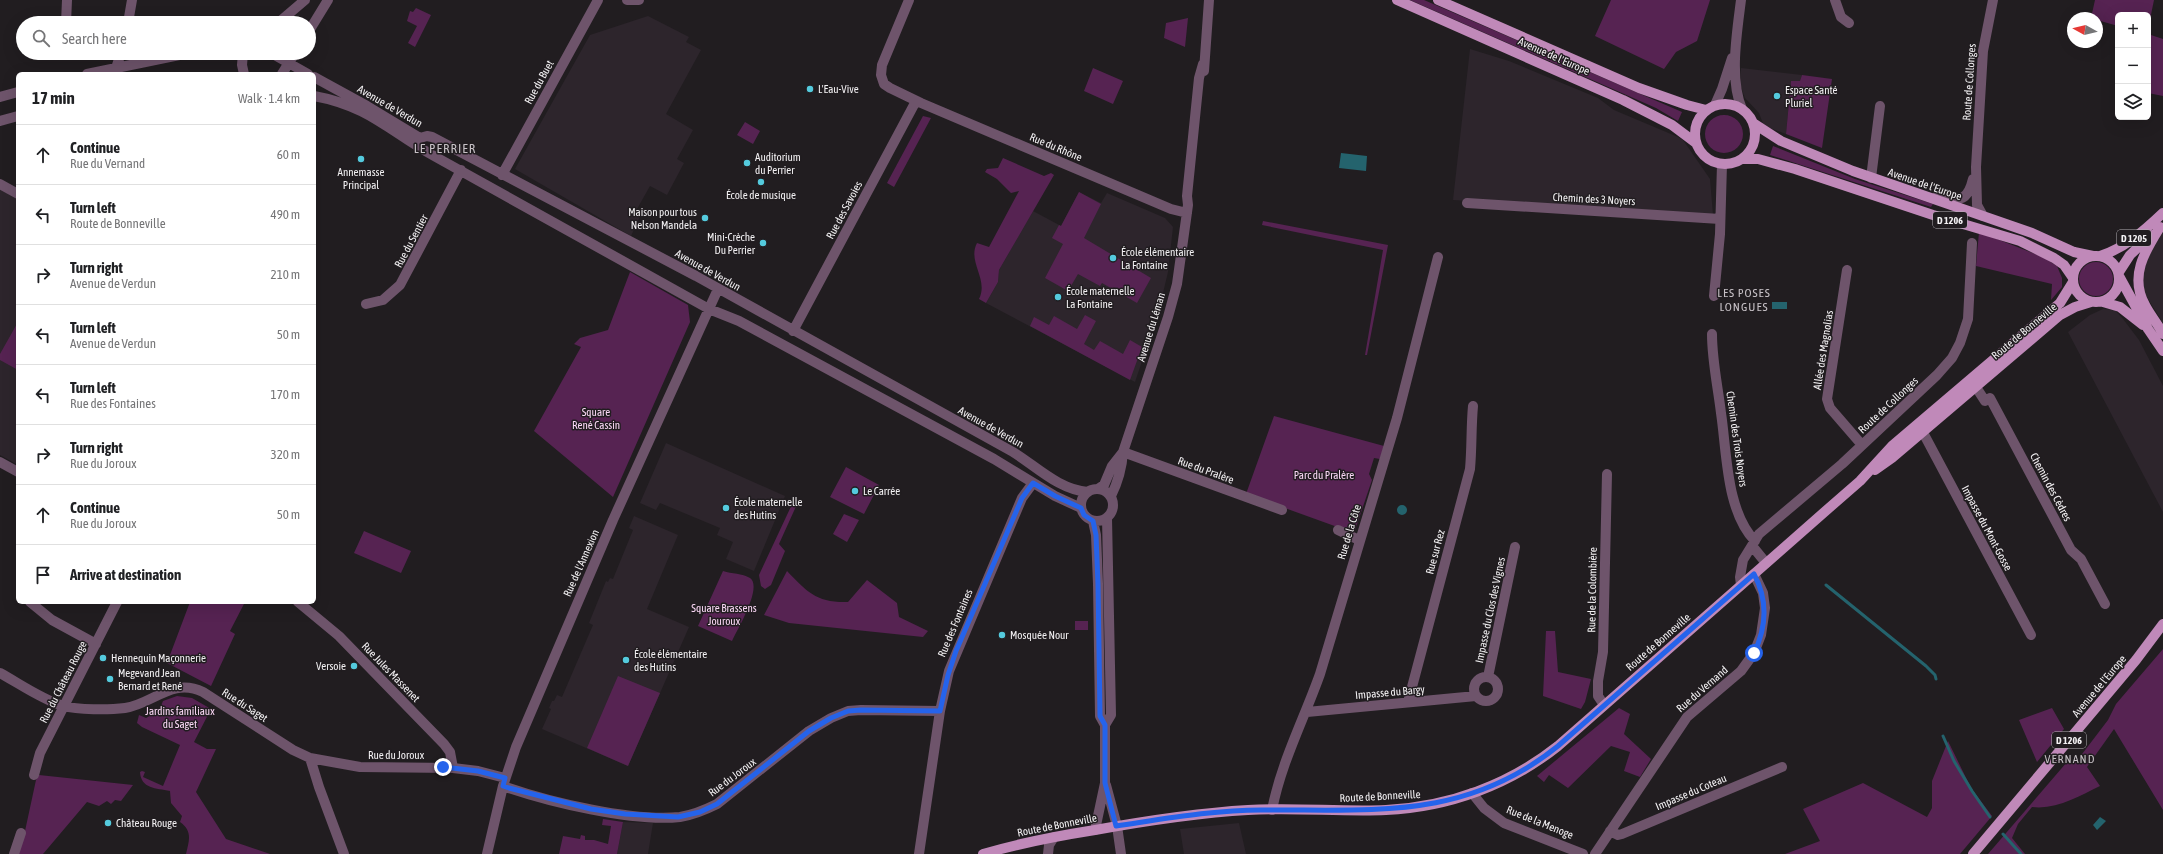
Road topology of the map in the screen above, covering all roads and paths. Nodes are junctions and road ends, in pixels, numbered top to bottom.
1 (67, 0) edge
2 (132, 0) edge
3 (305, 0) edge
4 (328, 0) edge
5 (598, 0) edge
6 (627, 0) edge
7 (639, 0) edge
8 (909, 0) edge
9 (1209, 0) edge
10 (1397, 0) edge
11 (1438, 0) edge
12 (1741, 0) edge
13 (1835, 0) edge
14 (1992, 0) edge
15 (66, 16) edge
16 (129, 16) edge
17 (286, 16) edge
18 (316, 20) edge
19 (1849, 23) dead end
20 (1737, 30) junction
21 (119, 60) edge
22 (137, 60) edge
23 (154, 60) edge
24 (242, 60) edge
25 (283, 60) edge
26 (291, 60) edge
27 (144, 62) junction
28 (289, 63) junction
29 (116, 68) junction
30 (96, 72) edge
31 (244, 72) edge
32 (283, 72) edge
33 (305, 72) edge
34 (316, 78) edge
35 (16, 93) edge
36 (316, 96) edge
37 (0, 97) edge
38 (916, 101) junction
39 (1880, 106) dead end
40 (1710, 108) junction
41 (1742, 109) junction
42 (16, 117) edge
43 (0, 121) edge
44 (1753, 123) junction
45 (1696, 143) junction
46 (1742, 159) junction
47 (1722, 164) junction
48 (1976, 167) junction
49 (461, 170) junction
50 (502, 175) junction
51 (1871, 178) junction
52 (0, 184) edge
53 (16, 193) edge
54 (1928, 196) junction
55 (1467, 203) dead end
56 (1187, 209) junction
57 (2163, 213) edge
58 (1983, 216) junction
59 (1720, 219) junction
60 (2162, 226) edge
61 (1972, 243) dead end
62 (2096, 256) junction
63 (1438, 257) dead end
64 (1847, 270) dead end
65 (2119, 274) junction
66 (2073, 280) junction
67 (718, 290) junction
68 (1714, 296) dead end
69 (2092, 302) junction
70 (2103, 302) junction
71 (366, 304) dead end
72 (709, 309) junction
73 (2148, 329) junction
74 (793, 331) junction
75 (1712, 334) dead end
76 (2163, 334) edge
77 (2163, 351) edge
78 (1970, 378) junction
79 (1976, 387) junction
80 (1473, 406) dead end
81 (1920, 428) junction
82 (1862, 445) junction
83 (1122, 452) junction
84 (0, 462) edge
85 (16, 471) edge
86 (1607, 474) dead end
87 (1033, 483) junction
88 (1098, 489) junction
89 (1088, 492) junction
90 (1110, 496) junction
91 (1081, 508) junction
92 (1282, 510) dead end
93 (1107, 518) junction
94 (1093, 521) junction
95 (1338, 530) dead end
96 (1359, 540) junction
97 (1754, 544) junction
98 (1515, 548) dead end
99 (1766, 563) junction
100 (1754, 574) junction
101 (1741, 585) junction
102 (32, 604) edge
103 (116, 604) edge
104 (300, 604) edge
105 (2105, 604) dead end
106 (2163, 624) edge
107 (2031, 635) dead end
108 (96, 644) junction
109 (0, 673) edge
110 (1488, 677) junction
111 (1476, 696) junction
112 (1408, 702) junction
113 (1604, 705) junction
114 (64, 706) junction
115 (940, 711) junction
116 (1307, 712) junction
117 (1105, 725) junction
118 (310, 758) junction
119 (1782, 767) dead end
120 (453, 768) junction
121 (34, 775) dead end
122 (504, 782) junction
123 (1105, 783) junction
124 (1472, 793) junction
125 (1272, 810) junction
126 (1116, 826) junction
127 (1095, 830) junction
128 (1610, 831) junction
129 (21, 833) dead end
130 (1054, 837) junction
131 (14, 854) edge
132 (344, 854) edge
133 (487, 854) edge
134 (919, 854) edge
135 (983, 854) edge
136 (1048, 854) edge
137 (1121, 854) edge
138 (1583, 854) edge
139 (1595, 854) edge
140 (1973, 854) edge

1 - 15 street
2 - 16 street
3 - 17 street
4 - 18 street
5 - 50 street, Rue du Buet
6 - 7 street
8 - 38 street, Rue du Rhône
9 - 56 street, Avenue du Léman
10 - 45 main road, Avenue de l'Europe
11 - 40 main road, Avenue de l'Europe
12 - 20 street
13 - 19 street
14 - 48 street, Route de Collonges
20 - 40 street
20 - 41 street
21 - 29 street
22 - 27 street
23 - 27 street
24 - 31 street
25 - 28 street
26 - 28 street
27 - 29 street
28 - 32 street
28 - 33 street
29 - 30 street
34 - 50 street, Avenue de Verdun
35 - 37 street
36 - 49 street, Avenue de Verdun
38 - 56 street, Rue du Rhône
38 - 74 street, Rue des Savoies
39 - 51 street
40 - 41 main road
40 - 45 main road
41 - 44 main road
42 - 43 street
44 - 46 main road
44 - 51 main road, Avenue de l'Europe / D 1206
45 - 47 main road
46 - 47 main road
46 - 66 main road, D 1206
47 - 59 street
48 - 54 street, Route de Collonges
48 - 58 street, Route de Collonges
49 - 71 street, Rue du Sentier
49 - 72 street, Avenue de Verdun
50 - 67 street, Avenue de Verdun
51 - 54 main road, Avenue de l'Europe / D 1206
52 - 53 street
54 - 58 main road, Avenue de l'Europe / D 1206
55 - 59 street, Chemin des 3 Noyers
56 - 83 street, Avenue du Léman
57 - 62 main road, D 1205
58 - 62 main road, Avenue de l'Europe / D 1206
59 - 68 street
60 - 65 main road, D 1205
60 - 76 main road
61 - 82 street, Route de Collonges
62 - 65 main road
62 - 66 main road
63 - 96 street, Rue de la Côte
64 - 82 street, Allée des Magnolias
65 - 70 main road
65 - 73 main road
66 - 69 main road
66 - 78 main road, Route de Bonneville
67 - 72 street, Rue de l'Annexion
67 - 74 street, Avenue de Verdun
69 - 70 main road
69 - 79 main road, Route de Bonneville
70 - 73 main road
72 - 87 street, Avenue de Verdun
72 - 122 street, Rue de l'Annexion
73 - 77 main road
74 - 89 street, Avenue de Verdun
75 - 97 street, Chemin des Trois Noyers
78 - 79 street
78 - 81 main road, Route de Bonneville
79 - 81 main road, Route de Bonneville
79 - 105 street, Chemin des Cèdres
80 - 112 street, Rue sur Rez
81 - 99 main road, Route de Bonneville
81 - 107 street, Impasse du Mont-Gosse
82 - 97 street, Route de Collonges
83 - 88 street, Avenue du Léman
83 - 90 street, Avenue du Léman
83 - 92 street, Rue du Pralère
84 - 85 street
86 - 113 street, Rue de la Colombière
87 - 91 street, Avenue de Verdun
87 - 115 street, Rue des Fontaines
88 - 89 street
88 - 90 street
89 - 91 street
90 - 93 street
91 - 94 street
93 - 94 street
93 - 117 street
94 - 117 street
95 - 96 street
96 - 116 street, Rue de la Côte
97 - 99 street
97 - 101 street, Route de Collonges
98 - 110 street, Impasse du Clos des Vignes
99 - 100 main road, Route de Bonneville
100 - 101 main road, Route de Bonneville
100 - 128 street, Rue du Vernand
101 - 113 main road, Route de Bonneville
102 - 108 street
103 - 108 street, Rue du Château Rouge
104 - 120 street, Rue Jules Massenet
106 - 140 main road, Avenue de l'Europe / D 1206
108 - 114 street, Rue du Château Rouge
109 - 114 street
110 - 111 street, Impasse du Clos des Vignes
110 - 111 street, Impasse du Clos des Vignes
111 - 112 street, Impasse du Bargy
112 - 116 street, Impasse du Bargy
113 - 124 main road, Route de Bonneville
114 - 118 street, Rue du Saget
114 - 121 street, Rue du Château Rouge
115 - 122 street, Rue du Joroux
115 - 134 street, Rue des Fontaines
116 - 125 street, Rue de la Côte
117 - 123 street
118 - 120 street, Rue du Joroux
118 - 132 street
119 - 128 street, Impasse du Coteau
120 - 122 street, Rue du Joroux
122 - 133 street, Rue de l'Annexion
123 - 126 street
123 - 127 street
124 - 125 main road, Route de Bonneville
124 - 138 street, Rue de la Menoge
125 - 126 main road, Route de Bonneville
126 - 127 main road, Route de Bonneville
126 - 137 street
127 - 130 main road, Route de Bonneville
128 - 139 street, Rue du Vernand
129 - 131 street
130 - 135 main road, Route de Bonneville
130 - 136 street

